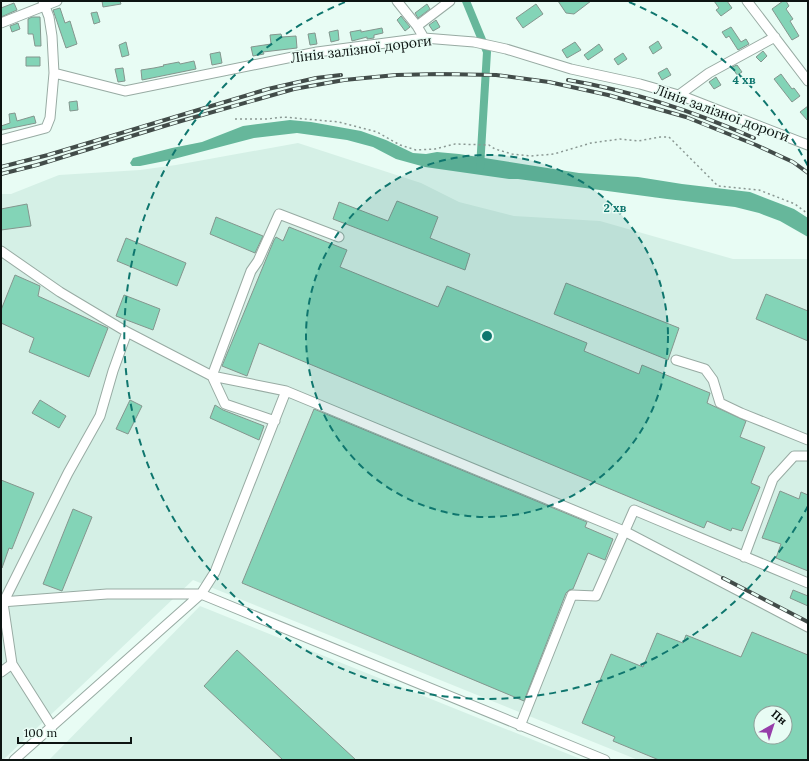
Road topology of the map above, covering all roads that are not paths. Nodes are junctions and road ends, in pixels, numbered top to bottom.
1 (57, 1) edge
2 (397, 1) edge
3 (450, 1) edge
4 (747, 1) edge
5 (44, 3) edge
6 (1, 22) edge
7 (418, 26) junction
8 (775, 37) junction
9 (424, 38) junction
10 (54, 73) junction
11 (808, 81) edge
12 (679, 95) junction
13 (1, 140) edge
14 (808, 145) edge
15 (339, 237) dead end
16 (1, 251) edge
17 (127, 332) junction
18 (676, 360) dead end
19 (212, 376) junction
20 (286, 391) junction
21 (275, 421) junction
22 (808, 440) edge
23 (808, 456) edge
24 (624, 531) junction
25 (744, 557) junction
26 (808, 583) edge
27 (201, 594) junction
28 (2, 602) edge
29 (808, 627) edge
30 (12, 664) junction
31 (1, 672) edge
32 (520, 726) junction
33 (52, 727) junction
34 (14, 760) edge
35 (605, 760) edge

1 - 5 street
2 - 7 street
3 - 7 street
4 - 8 street
5 - 6 street
5 - 10 street
7 - 9 street
8 - 11 street
8 - 12 street
9 - 10 street, Лінія залізної дороги
9 - 12 street, Лінія залізної дороги
10 - 13 street
12 - 14 street, Лінія залізної дороги
15 - 19 street
16 - 17 street
17 - 19 street
17 - 28 street
18 - 22 street
19 - 20 street
19 - 21 street
20 - 21 street
20 - 24 street
21 - 27 street
23 - 25 street
24 - 25 street
24 - 29 street
24 - 32 street
25 - 26 street
27 - 28 street
27 - 32 street
27 - 33 street
28 - 30 street
30 - 31 street
30 - 33 street
32 - 35 street
33 - 34 street

